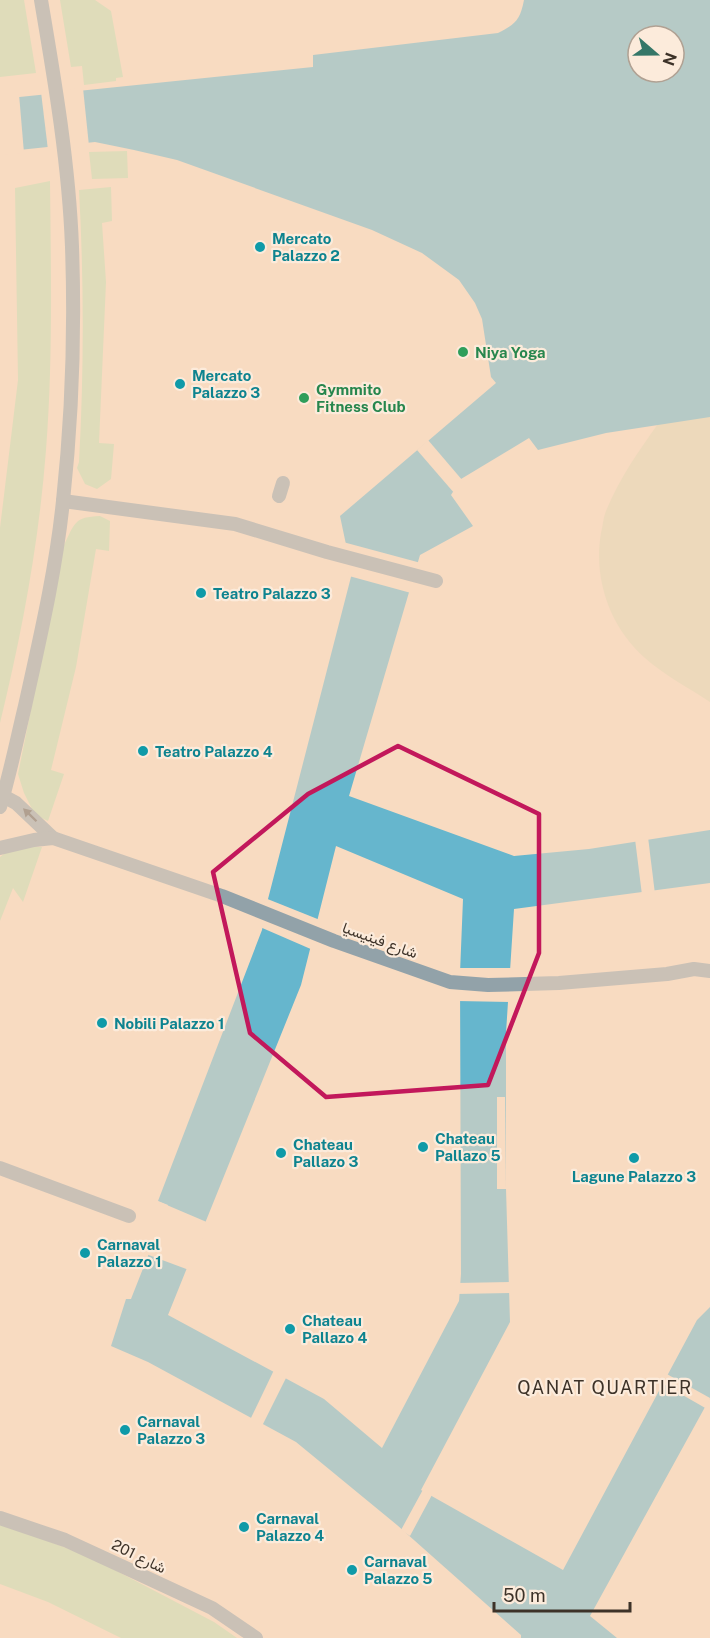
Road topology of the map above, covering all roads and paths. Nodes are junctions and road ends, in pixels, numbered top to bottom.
1 (41, 0) edge
2 (63, 501) junction
3 (436, 581) dead end
4 (2, 802) edge
5 (53, 838) junction
6 (0, 848) edge
7 (710, 971) edge
8 (0, 1168) edge
9 (129, 1216) dead end
10 (0, 1518) edge
11 (256, 1638) edge

1 - 2 street
2 - 3 street
2 - 4 street
5 -> 4 street, شارع فينيسيا
5 - 6 street, شارع فينيسيا
5 - 7 street, شارع فينيسيا
8 - 9 street
10 - 11 street, شارع 201

